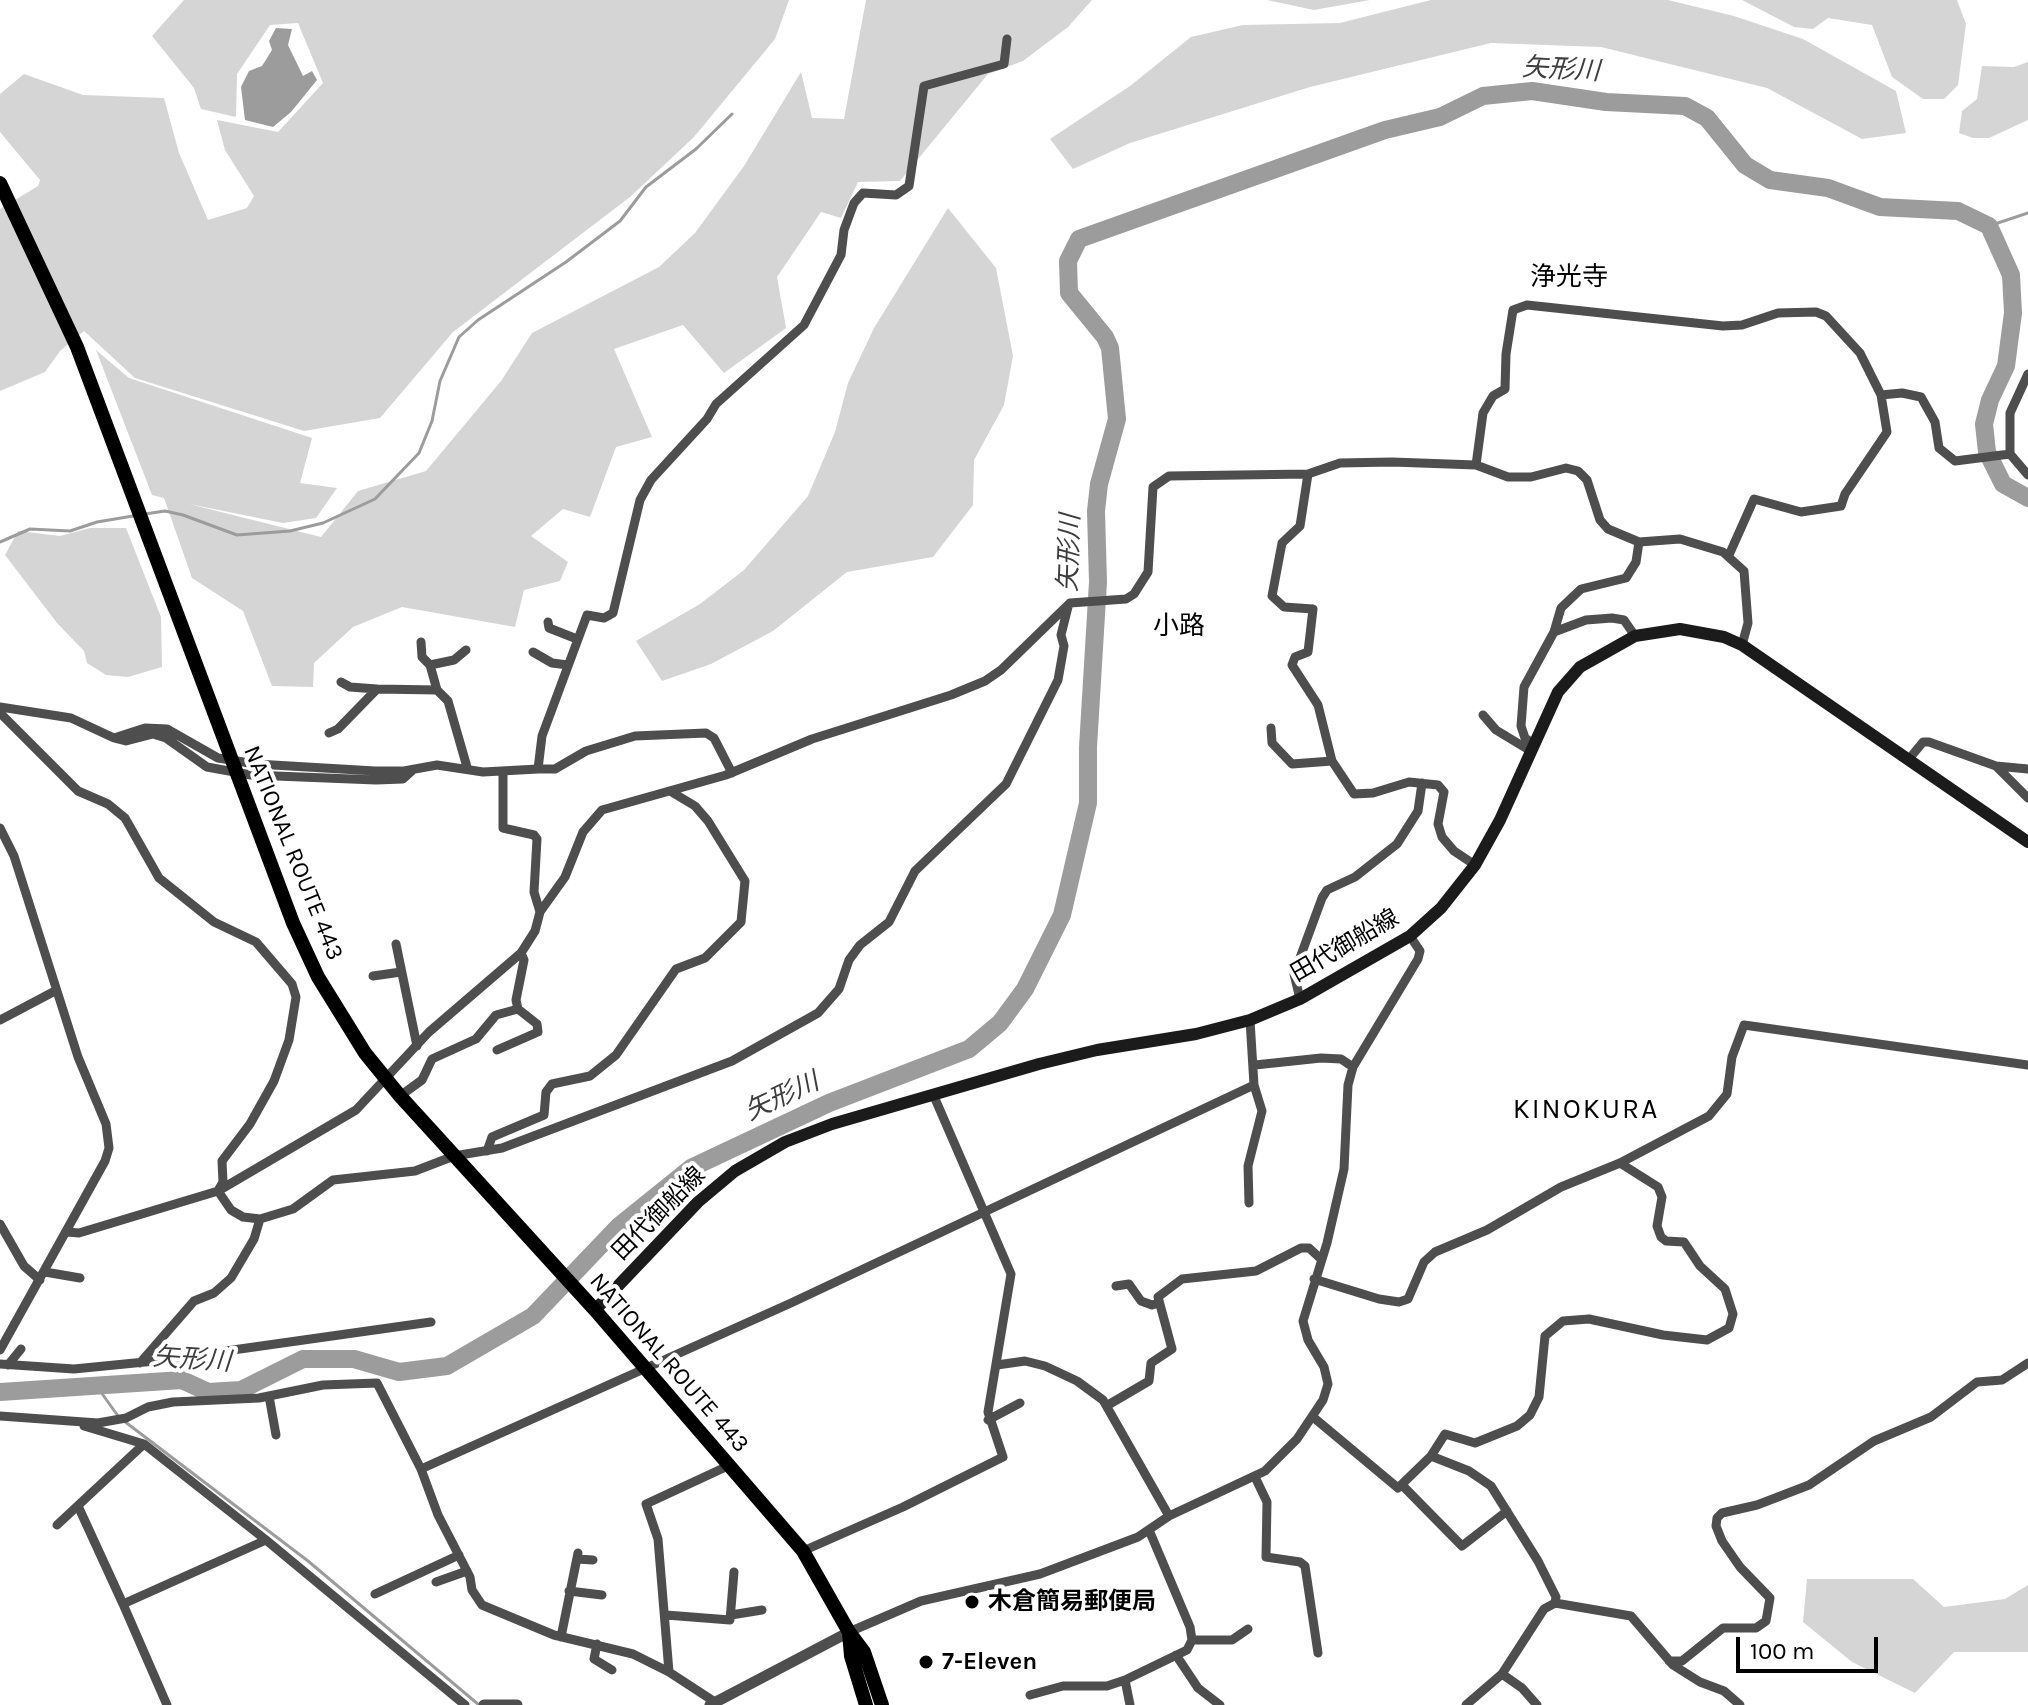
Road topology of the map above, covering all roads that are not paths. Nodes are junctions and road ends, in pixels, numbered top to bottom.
1 (1007, 39) dead end
2 (0, 183) edge
3 (2028, 374) edge
4 (1881, 395) junction
5 (2010, 454) junction
6 (1476, 465) junction
7 (1308, 474) junction
8 (2028, 475) edge
9 (1639, 542) junction
10 (1729, 555) junction
11 (1072, 604) junction
12 (548, 622) dead end
13 (1554, 632) junction
14 (1635, 636) junction
15 (577, 639) junction
16 (421, 642) dead end
17 (1742, 645) junction
18 (466, 650) dead end
19 (533, 652) dead end
20 (430, 665) junction
21 (568, 665) junction
22 (341, 682) dead end
23 (377, 689) junction
24 (437, 690) junction
25 (0, 707) edge
26 (0, 713) edge
27 (1483, 715) dead end
28 (1271, 728) dead end
29 (329, 733) dead end
30 (114, 738) junction
31 (1531, 746) junction
32 (1909, 759) junction
33 (1332, 761) junction
34 (1996, 766) junction
35 (467, 767) junction
36 (414, 769) junction
37 (538, 769) junction
38 (2028, 769) edge
39 (235, 771) junction
40 (503, 771) junction
41 (732, 773) junction
42 (1422, 783) junction
43 (670, 791) junction
44 (2028, 798) edge
45 (0, 828) edge
46 (2028, 842) edge
47 (1475, 865) junction
48 (540, 912) junction
49 (1410, 936) junction
50 (396, 944) dead end
51 (521, 953) junction
52 (401, 972) junction
53 (373, 976) dead end
54 (55, 991) junction
55 (1300, 999) junction
56 (518, 1009) junction
57 (0, 1020) edge
58 (1250, 1020) junction
59 (417, 1046) junction
60 (497, 1050) dead end
61 (1255, 1065) junction
62 (2028, 1065) edge
63 (1353, 1067) junction
64 (1254, 1085) junction
65 (933, 1094) junction
66 (400, 1096) junction
67 (487, 1151) junction
68 (454, 1156) junction
69 (1620, 1163) junction
70 (218, 1191) junction
71 (1249, 1203) dead end
72 (983, 1210) junction
73 (260, 1219) junction
74 (0, 1224) edge
75 (67, 1232) junction
76 (1321, 1259) junction
77 (42, 1276) junction
78 (80, 1278) dead end
79 (1314, 1279) junction
80 (1116, 1286) dead end
81 (1159, 1303) junction
82 (595, 1310) junction
83 (431, 1322) dead end
84 (21, 1349) dead end
85 (0, 1350) edge
86 (140, 1363) junction
87 (2028, 1363) edge
88 (4, 1364) edge
89 (997, 1365) junction
90 (643, 1367) junction
91 (269, 1396) junction
92 (1020, 1403) dead end
93 (1108, 1405) junction
94 (0, 1416) edge
95 (1313, 1417) junction
96 (988, 1420) junction
97 (71, 1423) junction
98 (276, 1435) dead end
99 (144, 1444) junction
100 (1431, 1456) junction
101 (730, 1465) junction
102 (421, 1469) junction
103 (1255, 1477) junction
104 (1403, 1486) junction
105 (78, 1506) junction
106 (1507, 1511) junction
107 (1169, 1516) junction
108 (57, 1525) dead end
109 (1149, 1530) junction
110 (266, 1540) junction
111 (803, 1551) junction
112 (459, 1555) junction
113 (593, 1560) dead end
114 (467, 1571) junction
115 (734, 1572) dead end
116 (436, 1582) dead end
117 (569, 1591) junction
118 (375, 1594) dead end
119 (602, 1595) dead end
120 (1555, 1603) junction
121 (123, 1604) junction
122 (762, 1610) dead end
123 (666, 1615) junction
124 (731, 1615) junction
125 (1248, 1629) dead end
126 (849, 1632) junction
127 (561, 1637) junction
128 (1192, 1640) junction
129 (597, 1644) junction
130 (1318, 1653) dead end
131 (1176, 1655) junction
132 (1669, 1661) junction
133 (612, 1670) dead end
134 (669, 1672) junction
135 (1502, 1674) junction
136 (1125, 1680) junction
137 (1030, 1695) dead end
138 (713, 1704) edge
139 (167, 1705) edge
140 (465, 1705) edge
141 (484, 1705) edge
142 (517, 1705) edge
143 (866, 1705) edge
144 (882, 1705) edge
145 (1130, 1705) edge
146 (1220, 1705) edge
147 (1466, 1705) edge
148 (1537, 1705) edge
149 (1740, 1705) edge

1 - 15 street
2 - 39 highway, NATIONAL ROUTE 443
3 - 5 street
4 - 5 street
4 - 6 street
4 - 10 street
5 - 8 street
6 - 7 street
6 - 9 street
7 - 11 street
7 - 33 street
9 - 10 street
9 - 13 street
10 - 17 street
11 - 41 street
11 - 67 street
12 - 15 street
13 - 14 street
13 - 31 street
14 - 17 main road, 田代御船線
14 - 31 main road, 田代御船線
15 - 21 street
16 - 20 street
17 - 32 main road, 田代御船線
18 - 20 street
19 - 21 street
20 - 24 street
21 - 37 street
22 - 23 street
23 - 24 street
23 - 29 street
24 - 35 street
25 - 30 street
26 - 70 street
27 - 31 street
28 - 33 street
30 - 36 street
30 - 39 street
31 - 47 main road, 田代御船線
32 - 34 street
32 - 46 main road, 田代御船線
33 - 42 street
34 - 38 street
34 - 44 street
35 - 36 street
35 - 40 street
36 - 39 street
37 - 40 street
37 - 41 street
39 - 66 highway, NATIONAL ROUTE 443
40 - 48 street
41 - 43 street
42 - 47 street
42 - 55 street
43 - 48 street
43 - 67 street
45 - 54 street
47 - 49 main road, 田代御船線
48 - 51 street
49 - 55 main road, 田代御船線
49 - 63 street
50 - 52 street
51 - 56 street
51 - 59 street
52 - 53 street
52 - 59 street
54 - 57 street
54 - 75 street
55 - 58 main road, 田代御船線
56 - 60 street
56 - 66 street
58 - 61 street
58 - 65 main road, 田代御船線
59 - 70 street
61 - 63 street
61 - 64 street
62 - 69 street
63 - 76 street
64 - 71 street
64 - 72 street
65 - 72 street
65 - 82 main road, 田代御船線
66 - 68 highway, NATIONAL ROUTE 443
67 - 68 street
68 - 73 street
68 - 82 highway, NATIONAL ROUTE 443
69 - 79 street
69 - 100 street
70 - 73 street
70 - 75 street
72 - 89 street
72 - 90 street
73 - 86 street
74 - 77 street
75 - 77 street
76 - 79 street
76 - 81 street
77 - 78 street
77 - 85 street
79 - 95 street
80 - 81 street
81 - 93 street
82 - 90 highway, NATIONAL ROUTE 443
83 - 86 street
84 - 88 street
86 - 88 street
87 - 132 street
89 - 93 street
89 - 96 street
90 - 101 highway, NATIONAL ROUTE 443
90 - 102 street
91 - 97 street
91 - 98 street
91 - 102 street
92 - 96 street
93 - 107 street
94 - 97 street
95 - 103 street
95 - 104 street
96 - 111 street
97 - 99 street
99 - 105 street
99 - 110 street
100 - 104 street
100 - 106 street
101 - 111 highway, NATIONAL ROUTE 443
101 - 123 street
102 - 112 street
103 - 107 street
103 - 130 street
104 - 106 street
105 - 108 street
105 - 121 street
106 - 120 street
107 - 109 street
109 - 126 street
109 - 128 street
110 - 121 street
110 - 140 street
111 - 126 highway, NATIONAL ROUTE 443
112 - 114 street
112 - 118 street
113 - 117 street
114 - 116 street
114 - 127 street
115 - 124 street
117 - 119 street
117 - 127 street
120 - 132 street
120 - 135 street
121 - 139 street
122 - 124 street
123 - 124 street
123 - 134 street
125 - 128 street
126 - 138 street
126 - 143 highway, NATIONAL ROUTE 443
126 - 144 highway, NATIONAL ROUTE 443
127 - 129 street
128 - 131 street
129 - 133 street
129 - 134 street
131 - 136 street
131 - 146 street
132 - 149 street
134 - 138 street
135 - 147 street
135 - 148 street
136 - 137 street
136 - 145 street
141 - 142 street

